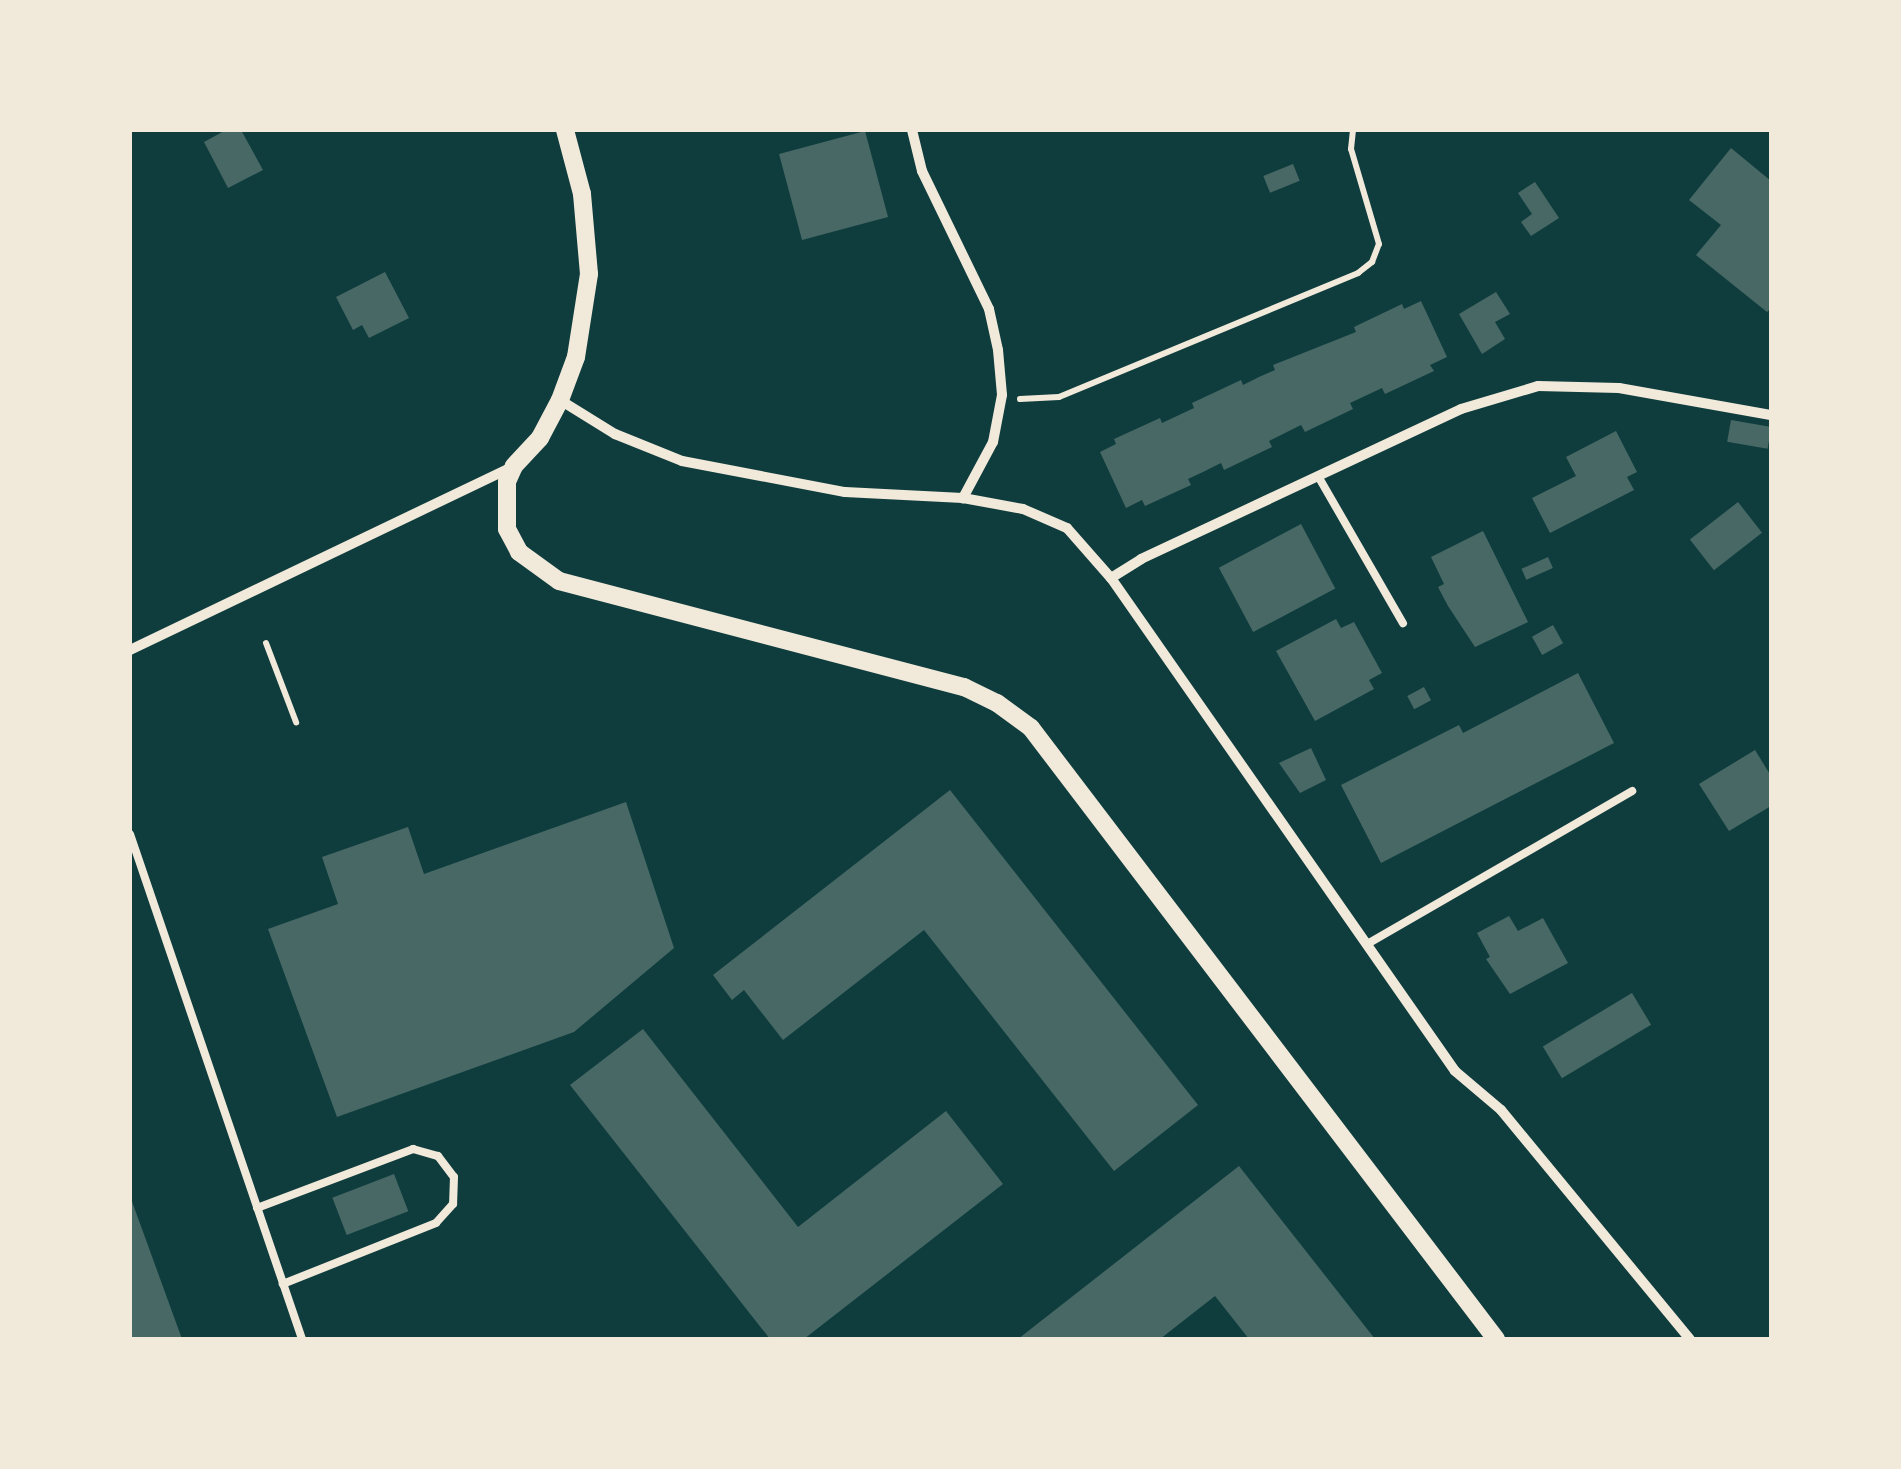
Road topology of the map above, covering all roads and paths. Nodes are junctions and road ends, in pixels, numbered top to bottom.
1 (565, 130) edge
2 (912, 130) edge
3 (1353, 130) edge
4 (1002, 395) junction
5 (560, 400) junction
6 (1771, 415) edge
7 (514, 466) junction
8 (1318, 476) junction
9 (963, 498) junction
10 (1111, 578) junction
11 (1404, 623) dead end
12 (266, 643) dead end
13 (130, 650) edge
14 (296, 722) dead end
15 (1632, 791) dead end
16 (130, 834) edge
17 (1369, 942) junction
18 (257, 1208) junction
19 (282, 1284) junction
20 (302, 1339) edge
21 (1496, 1339) edge
22 (1690, 1339) edge

1 - 5 street
2 - 4 street
3 - 4 path
4 - 9 street
5 - 7 street
5 - 9 street
6 - 8 street
7 - 13 street
7 - 21 street
8 - 10 street
8 - 11 lane
9 - 10 street
10 - 17 street
12 - 14 path
15 - 17 lane
16 - 18 lane
17 - 22 street
18 - 19 lane
18 - 19 lane
19 - 20 lane

